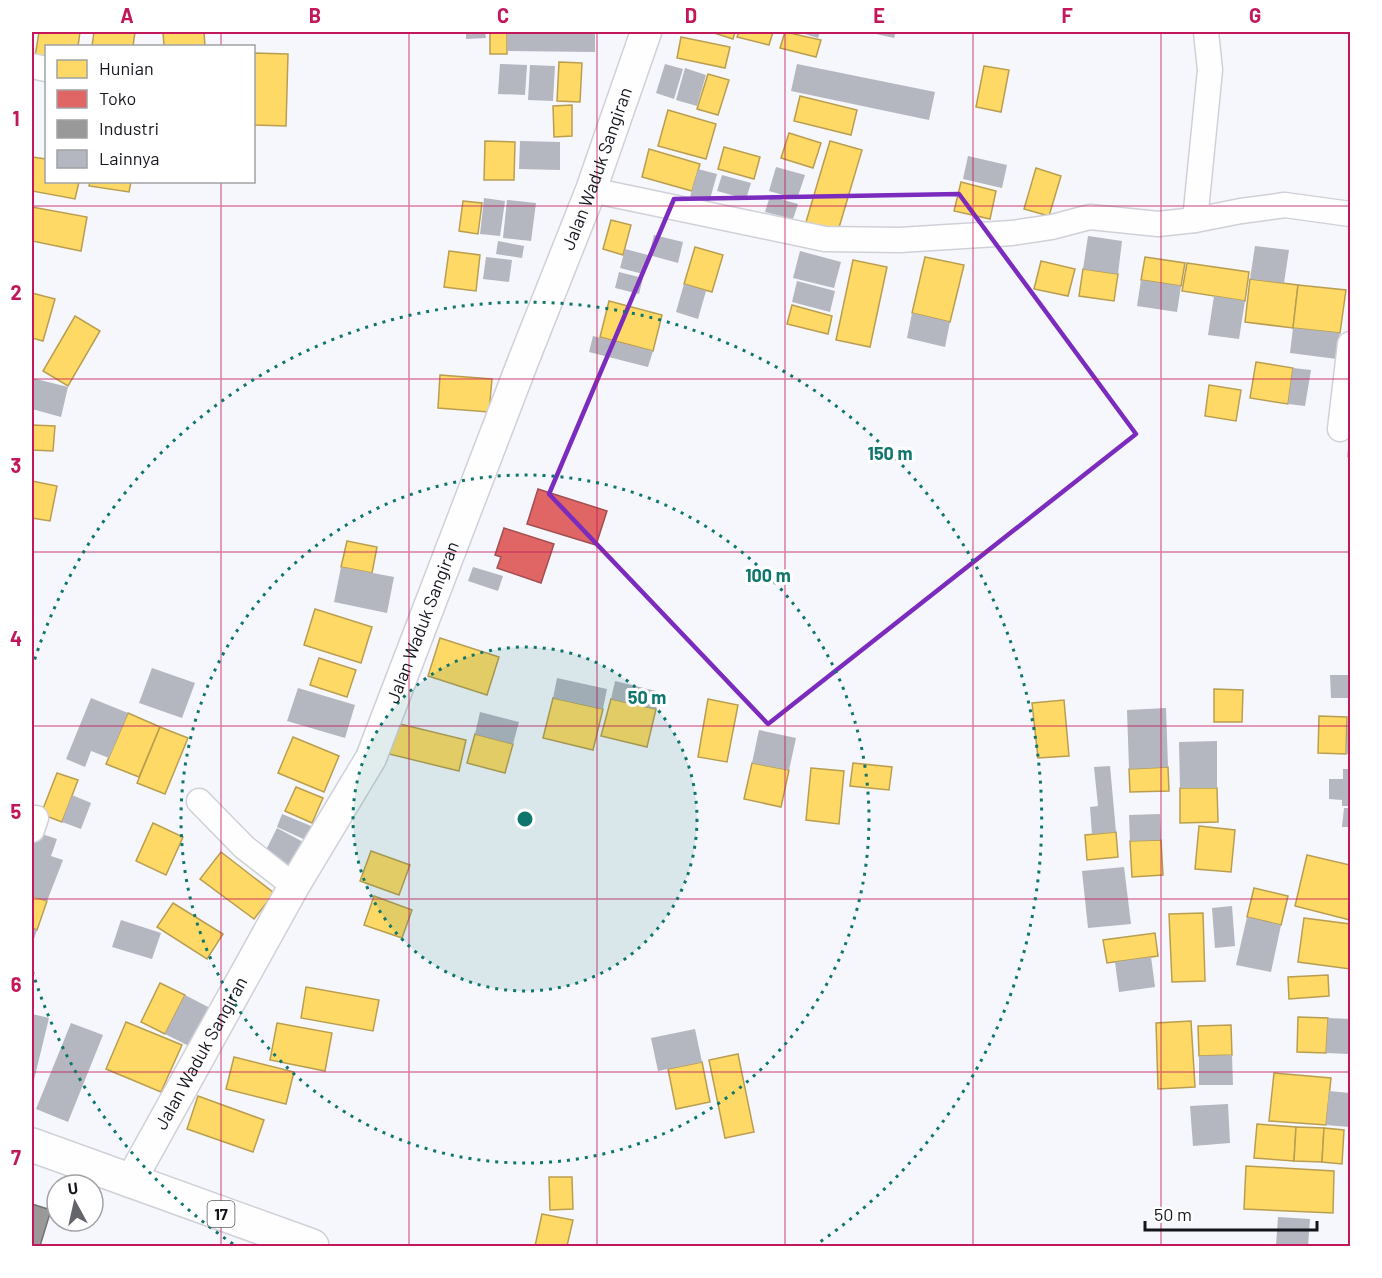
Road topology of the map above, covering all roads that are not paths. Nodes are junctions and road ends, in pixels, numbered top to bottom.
1 (646, 32) edge
2 (1206, 32) edge
3 (591, 190) junction
4 (1350, 214) edge
5 (1195, 220) junction
6 (1350, 344) edge
7 (1340, 429) dead end
8 (199, 801) dead end
9 (294, 886) junction
10 (32, 1145) edge
11 (130, 1182) junction
12 (312, 1246) edge

1 - 3 street, Jalan Waduk Sangiran
2 - 5 street
3 - 5 street
3 - 9 street, Jalan Waduk Sangiran
4 - 5 street
6 - 7 street
8 - 9 street
9 - 11 street, Jalan Waduk Sangiran
10 - 11 highway, 17
11 - 12 highway, 17

